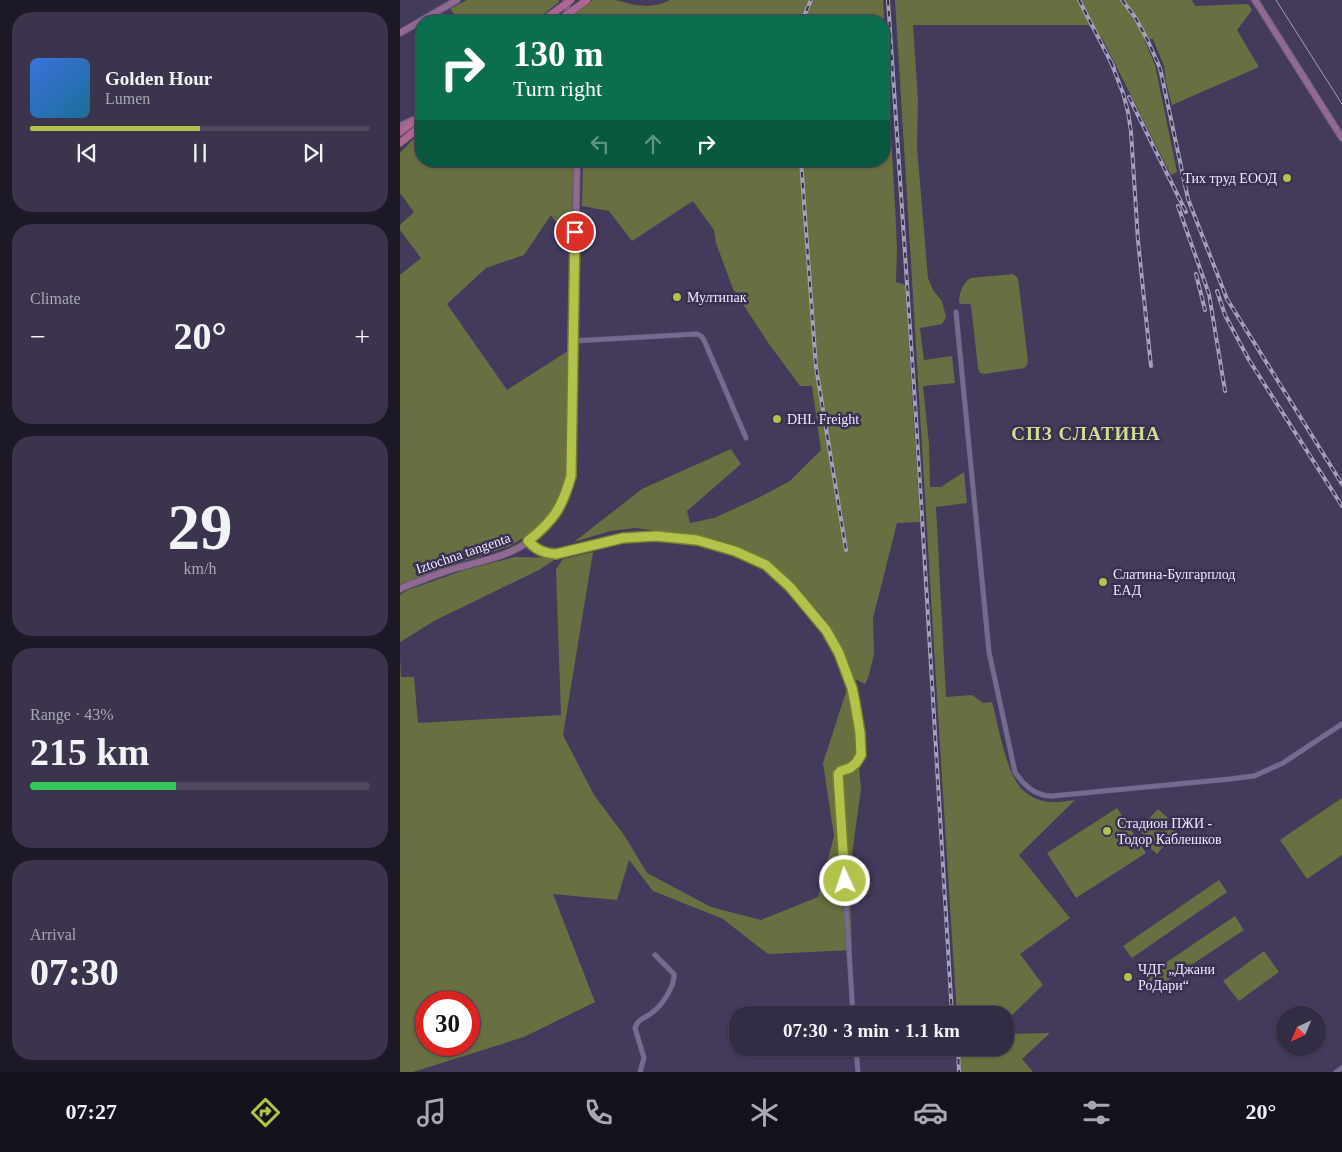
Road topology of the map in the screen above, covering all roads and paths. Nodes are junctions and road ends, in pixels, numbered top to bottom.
1 (457, 0) edge
2 (566, 0) edge
3 (571, 0) edge
4 (587, 0) edge
5 (1255, 0) edge
6 (431, 15) edge
7 (551, 15) edge
8 (566, 15) edge
9 (568, 15) edge
10 (415, 24) edge
11 (400, 33) edge
12 (415, 119) edge
13 (415, 121) edge
14 (400, 126) edge
15 (415, 131) edge
16 (400, 132) edge
17 (415, 132) edge
18 (1342, 138) edge
19 (400, 143) edge
20 (400, 148) edge
21 (577, 167) edge
22 (956, 312) dead end
23 (574, 341) junction
24 (746, 438) dead end
25 (528, 541) junction
26 (400, 589) edge
27 (1342, 724) edge
28 (655, 955) dead end
29 (852, 1006) edge
30 (857, 1056) edge
31 (1342, 1068) edge
32 (640, 1072) edge
33 (858, 1072) edge
34 (1336, 1072) edge

1 - 6 street
2 - 9 street
3 - 7 main road, bridge
4 - 8 main road, bridge
5 - 18 street
10 - 11 street
12 - 14 street
13 - 16 main road
15 - 19 main road
17 - 20 street
21 - 23 street, Iztochna tangenta
22 - 27 street
23 - 24 street
23 - 25 street, Iztochna tangenta
25 - 26 street, Iztochna tangenta
25 - 29 street
28 - 32 street
30 - 33 street
31 - 34 street

